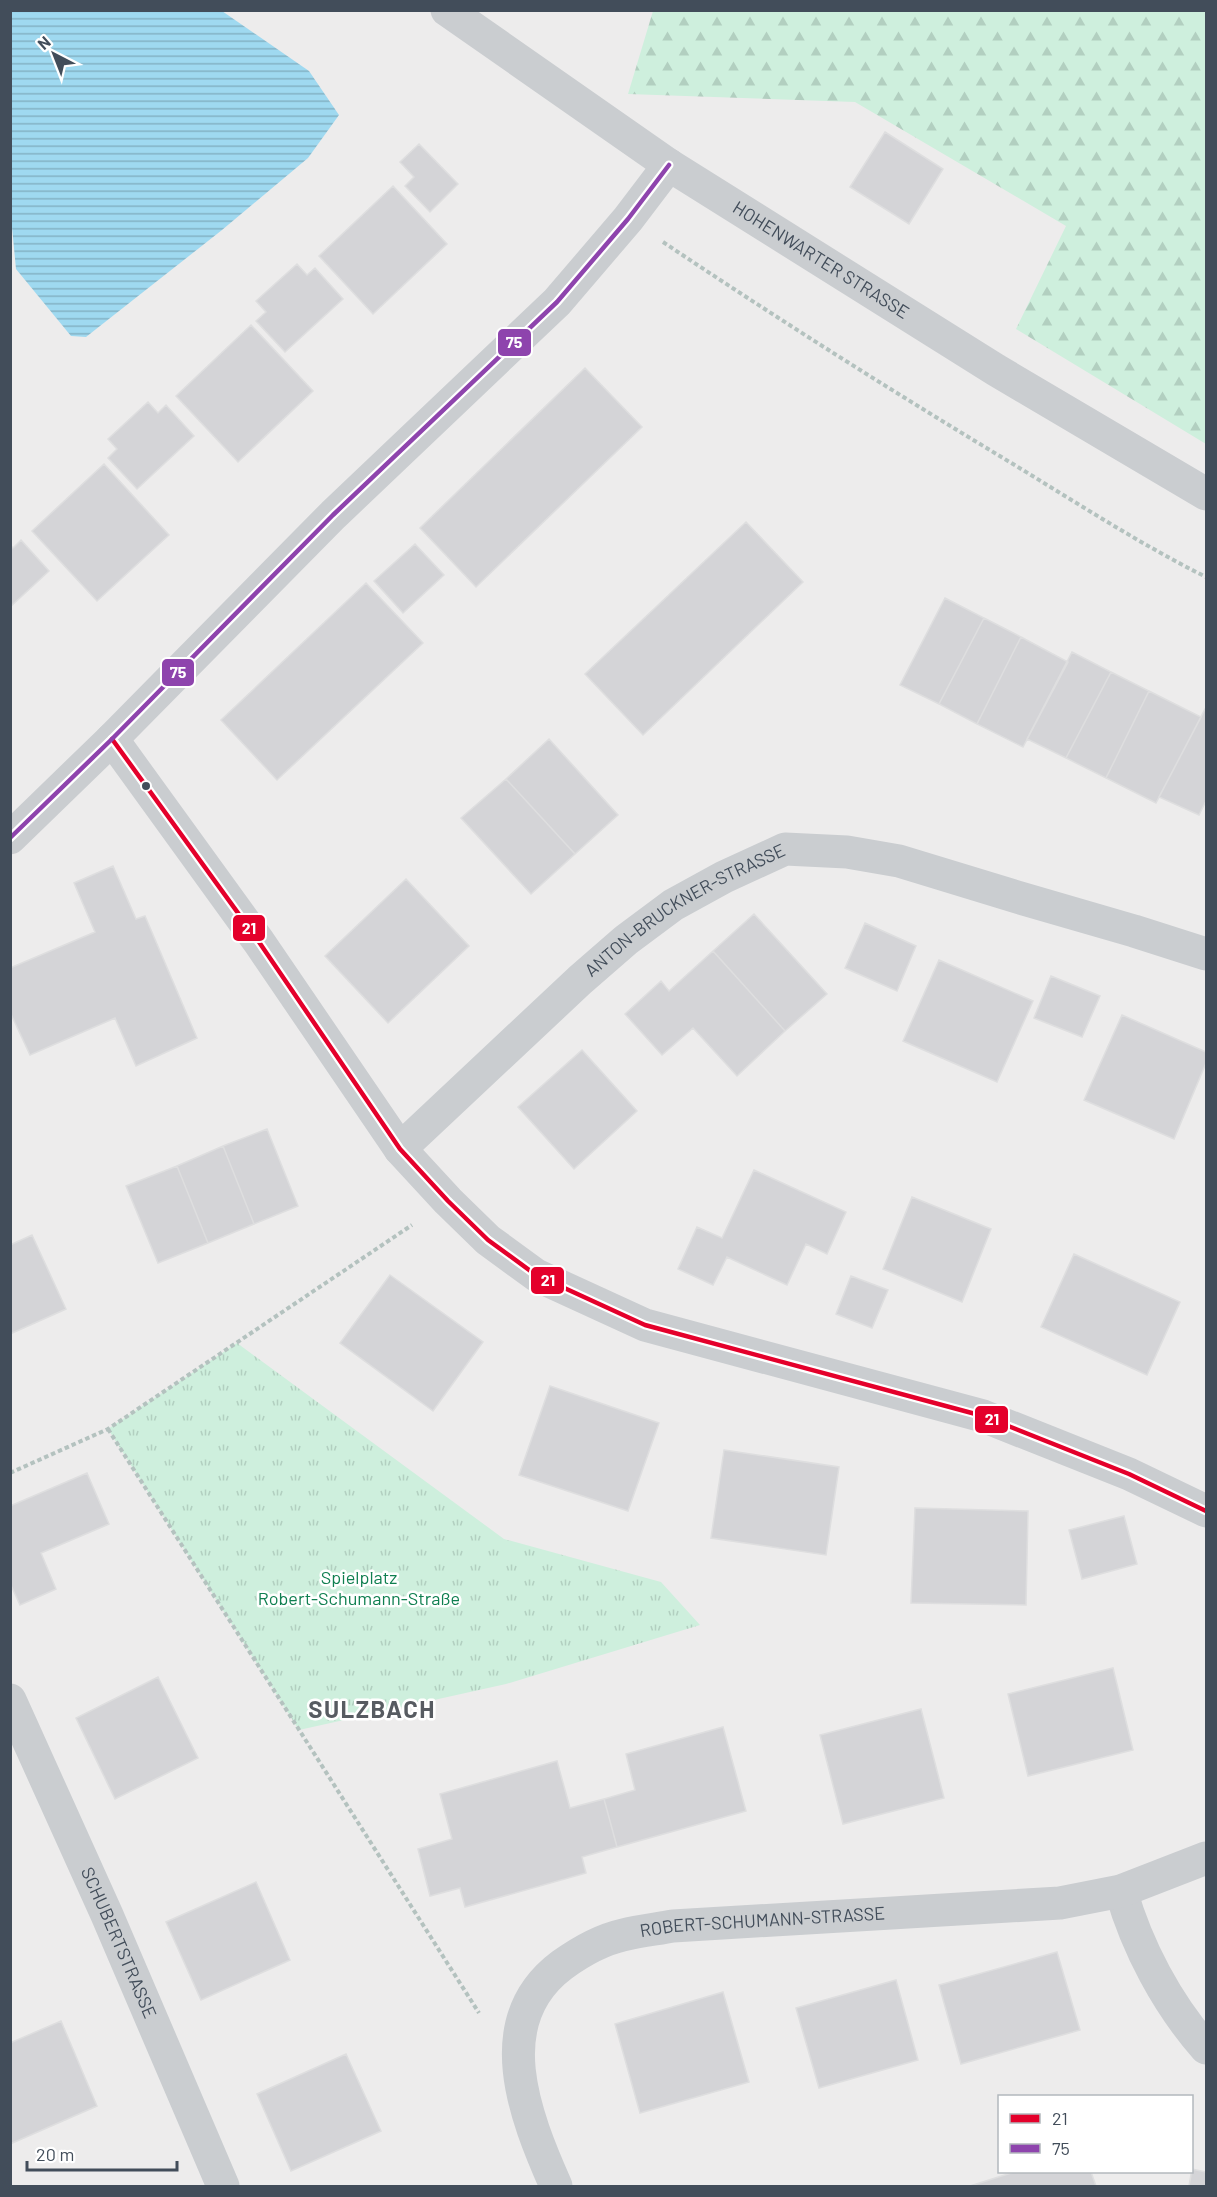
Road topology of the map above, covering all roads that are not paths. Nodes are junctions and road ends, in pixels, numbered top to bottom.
1 (447, 10) edge
2 (669, 165) junction
3 (1206, 494) edge
4 (112, 739) junction
5 (10, 838) edge
6 (1206, 954) edge
7 (400, 1149) junction
8 (1206, 1511) edge
9 (10, 1700) edge
10 (1206, 1858) edge
11 (1121, 1891) junction
12 (1206, 2048) edge
13 (223, 2187) edge
14 (556, 2187) edge

1 - 2 street, HOHENWARTER STRASSE
2 - 3 street, HOHENWARTER STRASSE
2 - 4 street
4 - 5 street
4 - 7 street
6 - 7 street, ANTON-BRUCKNER-STRASSE
7 - 8 street
9 - 13 street, SCHUBERTSTRASSE
10 - 11 street, ROBERT-SCHUMANN-STRASSE
11 - 12 street
11 - 14 street, ROBERT-SCHUMANN-STRASSE

